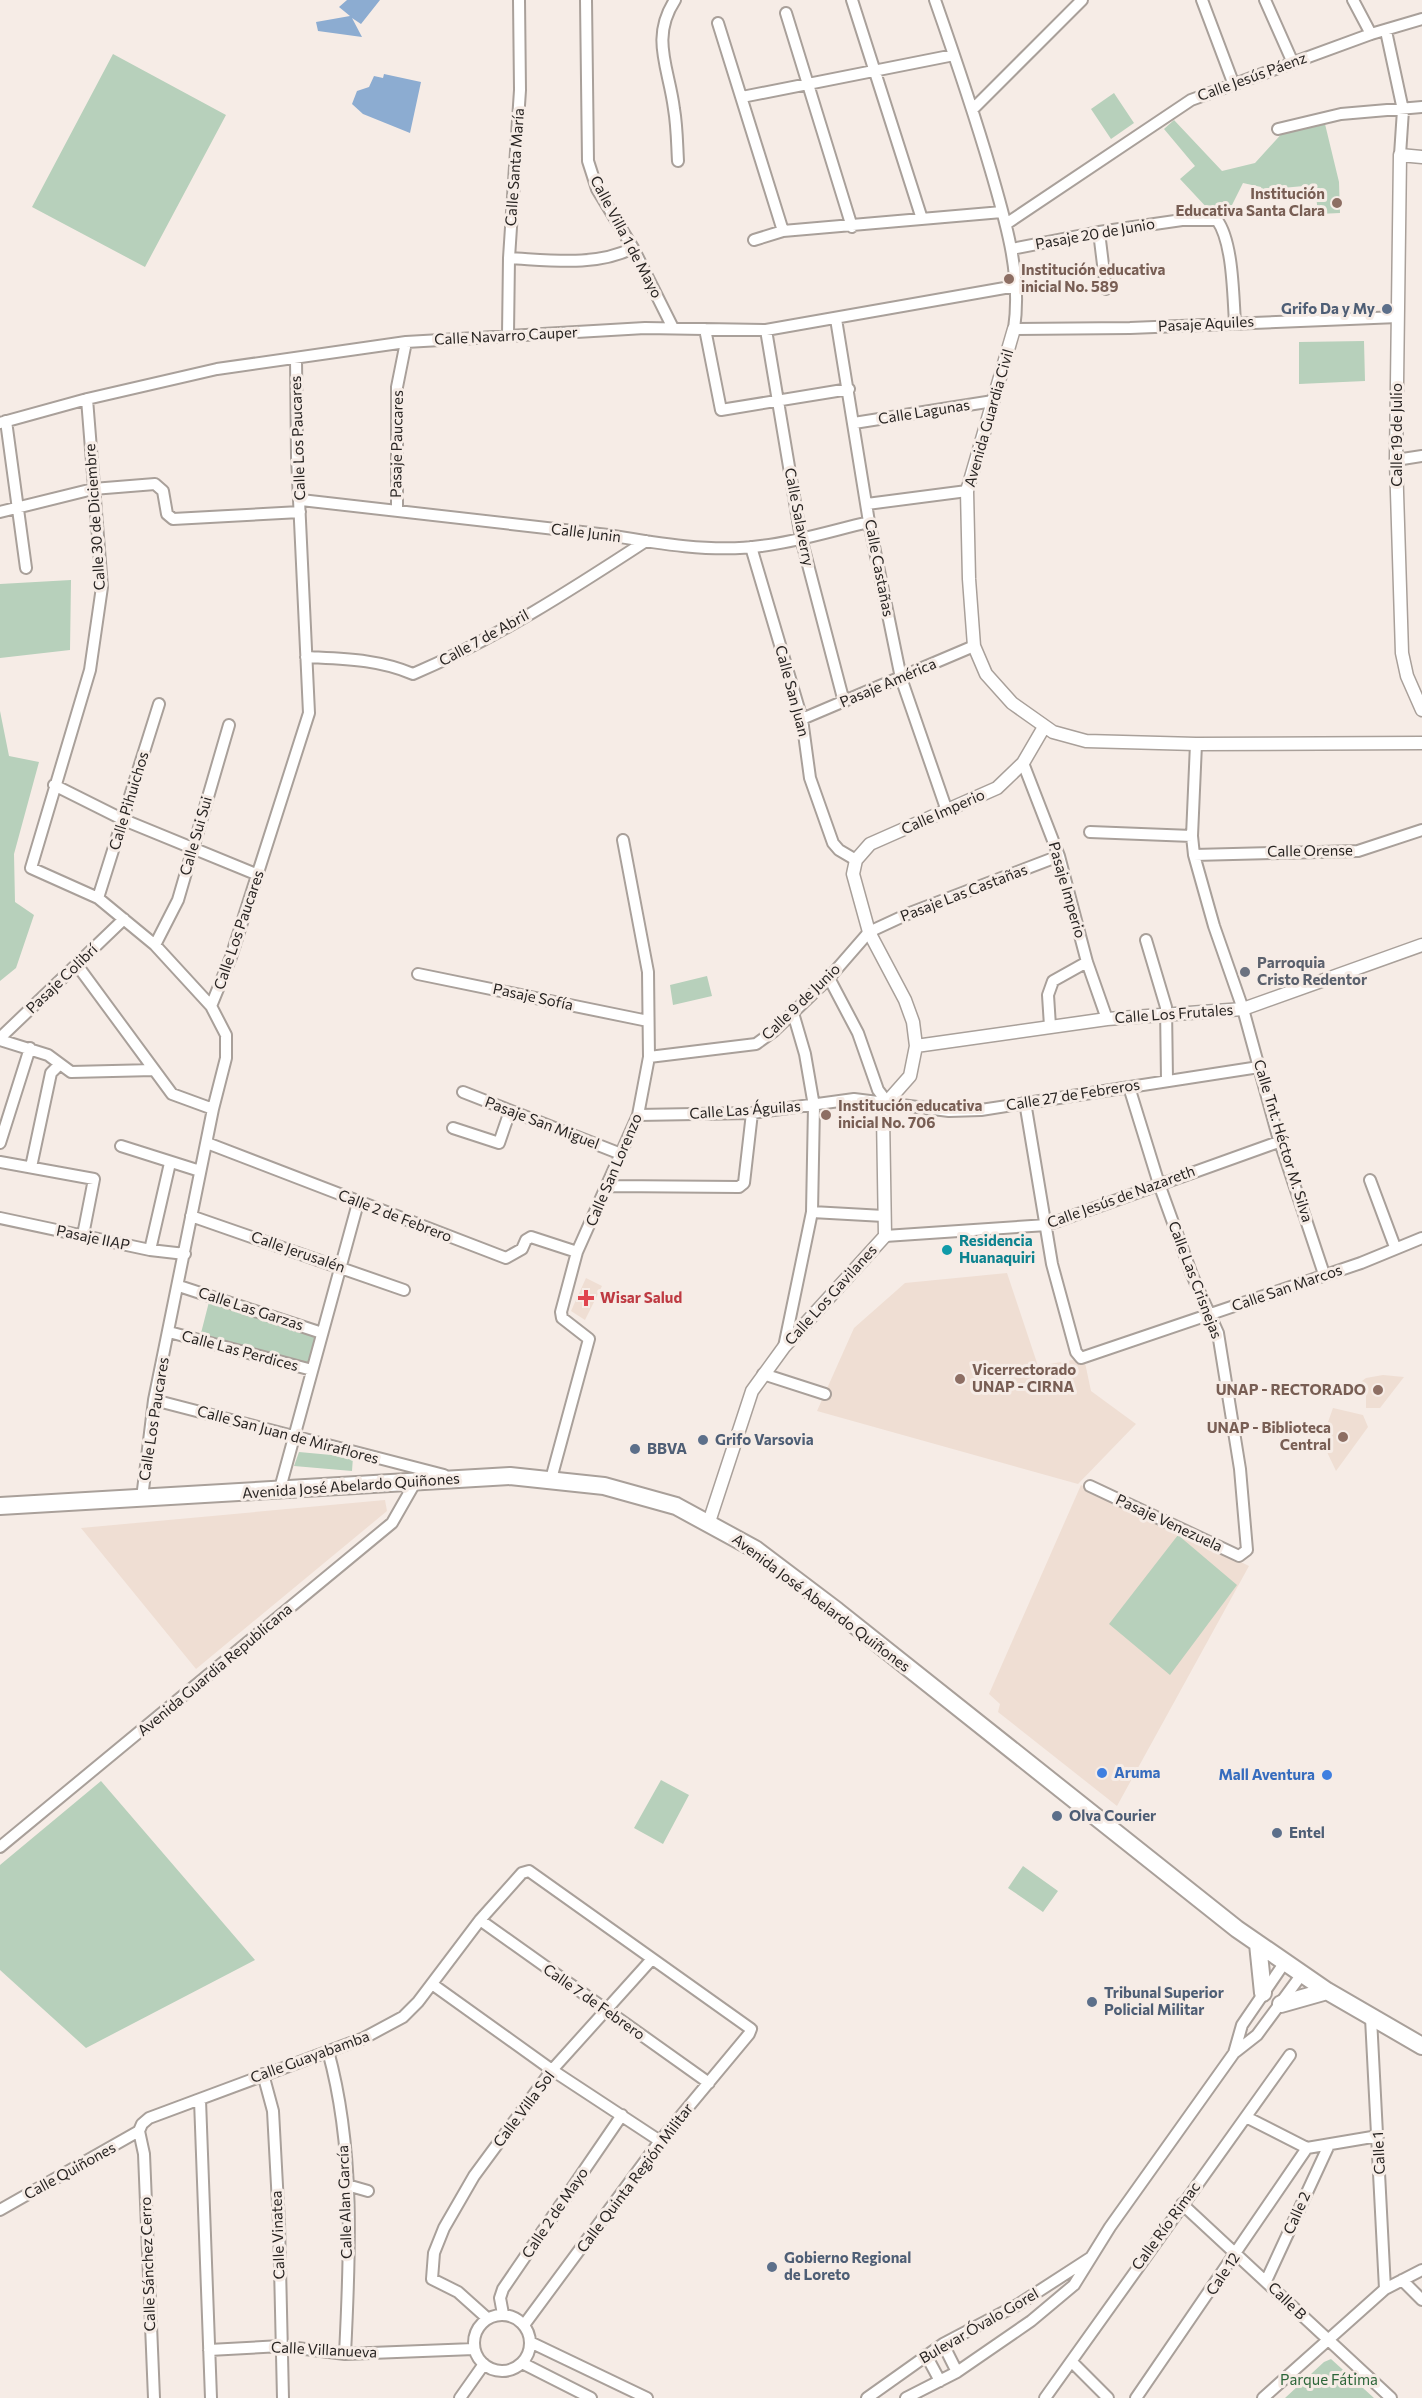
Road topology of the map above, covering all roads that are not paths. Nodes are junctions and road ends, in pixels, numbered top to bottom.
1 (519, 0) edge
2 (586, 0) edge
3 (675, 0) edge
4 (852, 0) edge
5 (935, 0) edge
6 (1082, 0) edge
7 (1202, 0) edge
8 (1265, 0) edge
9 (1353, 0) edge
10 (786, 13) dead end
11 (1422, 18) edge
12 (718, 23) dead end
13 (1386, 31) junction
14 (1371, 34) junction
15 (954, 55) junction
16 (1293, 63) junction
17 (874, 71) junction
18 (808, 84) junction
19 (1234, 85) junction
20 (742, 97) junction
21 (1422, 107) edge
22 (973, 109) junction
23 (1403, 110) junction
24 (1278, 129) dead end
25 (1400, 155) junction
26 (1422, 158) edge
27 (678, 161) dead end
28 (1002, 212) junction
29 (922, 219) junction
30 (1006, 224) junction
31 (852, 227) junction
32 (783, 231) junction
33 (1099, 232) junction
34 (754, 240) dead end
35 (1012, 249) junction
36 (627, 251) junction
37 (509, 258) junction
38 (1016, 286) junction
39 (1106, 289) dead end
40 (1398, 317) junction
41 (836, 319) junction
42 (1235, 322) junction
43 (673, 328) junction
44 (705, 329) junction
45 (1014, 329) junction
46 (766, 330) junction
47 (508, 334) junction
48 (406, 342) junction
49 (296, 358) junction
50 (849, 389) junction
51 (87, 399) junction
52 (778, 400) junction
53 (993, 401) junction
54 (3, 422) edge
55 (854, 423) junction
56 (1422, 456) edge
57 (1396, 460) junction
58 (93, 489) junction
59 (967, 491) junction
60 (301, 500) junction
61 (867, 504) junction
62 (17, 508) junction
63 (397, 510) junction
64 (0, 512) edge
65 (300, 512) junction
66 (869, 522) junction
67 (801, 538) junction
68 (646, 541) junction
69 (751, 547) junction
70 (26, 568) dead end
71 (974, 646) junction
72 (306, 657) junction
73 (901, 678) junction
74 (844, 702) junction
75 (159, 704) dead end
76 (1422, 710) edge
77 (802, 719) junction
78 (229, 724) dead end
79 (1044, 727) junction
80 (1422, 743) edge
81 (1196, 744) junction
82 (1023, 762) junction
83 (54, 785) junction
84 (947, 811) junction
85 (124, 820) junction
86 (1422, 830) edge
87 (1090, 832) dead end
88 (1192, 836) junction
89 (623, 840) dead end
90 (193, 847) junction
91 (1194, 855) junction
92 (1059, 856) junction
93 (856, 860) junction
94 (258, 874) junction
95 (98, 897) junction
96 (124, 919) junction
97 (869, 932) junction
98 (1146, 940) dead end
99 (155, 945) junction
100 (1422, 945) edge
101 (1087, 962) junction
102 (77, 965) junction
103 (418, 974) dead end
104 (829, 978) junction
105 (212, 1006) junction
106 (1243, 1009) junction
107 (793, 1013) junction
108 (1166, 1013) junction
109 (1107, 1019) junction
110 (648, 1021) junction
111 (1050, 1026) junction
112 (0, 1039) edge
113 (916, 1046) junction
114 (30, 1048) junction
115 (649, 1057) junction
116 (60, 1064) junction
117 (1259, 1067) junction
118 (154, 1070) junction
119 (1167, 1080) junction
120 (1129, 1087) junction
121 (463, 1092) dead end
122 (887, 1102) junction
123 (1025, 1102) junction
124 (814, 1106) junction
125 (213, 1109) junction
126 (4, 1110) edge
127 (510, 1111) junction
128 (752, 1113) junction
129 (638, 1115) junction
130 (453, 1128) dead end
131 (1281, 1140) junction
132 (0, 1143) edge
133 (207, 1143) junction
134 (121, 1146) dead end
135 (621, 1154) junction
136 (0, 1162) edge
137 (170, 1163) junction
138 (31, 1167) junction
139 (200, 1172) junction
140 (1370, 1180) dead end
141 (1159, 1184) junction
142 (609, 1186) junction
143 (358, 1203) junction
144 (813, 1212) junction
145 (191, 1216) junction
146 (884, 1216) junction
147 (0, 1218) edge
148 (1047, 1225) junction
149 (83, 1235) junction
150 (885, 1236) junction
151 (1422, 1238) edge
152 (1395, 1247) junction
153 (150, 1250) junction
154 (577, 1252) junction
155 (185, 1254) junction
156 (341, 1266) junction
157 (1324, 1274) junction
158 (179, 1286) junction
159 (404, 1290) dead end
160 (1210, 1314) junction
161 (169, 1332) junction
162 (322, 1333) junction
163 (783, 1347) junction
164 (312, 1370) junction
165 (763, 1374) junction
166 (825, 1394) dead end
167 (154, 1400) junction
168 (294, 1436) junction
169 (458, 1479) junction
170 (551, 1479) junction
171 (416, 1481) junction
172 (1090, 1486) dead end
173 (279, 1492) junction
174 (142, 1498) junction
175 (0, 1506) edge
176 (709, 1522) junction
177 (1247, 1550) joint
178 (0, 1847) edge
179 (480, 1920) junction
180 (1258, 1944) junction
181 (652, 1959) junction
182 (1285, 1962) junction
183 (1302, 1974) junction
184 (432, 1984) junction
185 (1327, 1992) junction
186 (1263, 1993) junction
187 (1281, 2004) junction
188 (607, 2012) junction
189 (1371, 2018) junction
190 (1422, 2046) edge
191 (328, 2051) junction
192 (1234, 2053) junction
193 (1290, 2055) dead end
194 (552, 2070) junction
195 (263, 2073) junction
196 (709, 2083) junction
197 (200, 2100) junction
198 (622, 2115) junction
199 (1246, 2117) junction
200 (140, 2131) junction
201 (1378, 2136) junction
202 (660, 2141) junction
203 (1329, 2145) junction
204 (1307, 2148) junction
205 (347, 2185) junction
206 (368, 2191) dead end
207 (1182, 2205) junction
208 (0, 2210) edge
209 (1236, 2254) junction
210 (1093, 2257) junction
211 (1422, 2270) edge
212 (1402, 2280) junction
213 (1266, 2281) junction
214 (1385, 2289) junction
215 (1422, 2300) edge
216 (503, 2314) junction
217 (487, 2318) junction
218 (524, 2325) junction
219 (1328, 2340) junction
220 (530, 2342) junction
221 (943, 2344) junction
222 (281, 2346) junction
223 (474, 2349) junction
224 (209, 2350) junction
225 (345, 2354) junction
226 (926, 2355) junction
227 (1072, 2362) junction
228 (522, 2363) junction
229 (484, 2364) junction
230 (957, 2372) junction
231 (940, 2381) junction
232 (154, 2398) edge
233 (211, 2398) edge
234 (282, 2398) edge
235 (460, 2398) edge
236 (591, 2398) edge
237 (647, 2398) edge
238 (867, 2398) edge
239 (906, 2398) edge
240 (1045, 2398) edge
241 (1108, 2398) edge
242 (1137, 2398) edge
243 (1263, 2398) edge
244 (1392, 2398) edge

1 - 37 street, Calle Santa María
2 - 36 street, Calle Villa 1 de Mayo
3 - 27 street
4 - 17 street
5 - 15 street, Avenida Guardia Civil
6 - 22 street
7 - 19 street
8 - 16 street
9 - 14 street
10 - 18 street
11 - 13 street, Calle Jesús Páenz
12 - 20 street
13 - 14 street, Calle Jesús Páenz
13 - 23 street
14 - 16 street, Calle Jesús Páenz
15 - 17 street
15 - 22 street, Avenida Guardia Civil
16 - 19 street, Calle Jesús Páenz
17 - 18 street
17 - 29 street
18 - 20 street
18 - 31 street
19 - 30 street, Calle Jesús Páenz
20 - 32 street
21 - 23 street
22 - 28 street, Avenida Guardia Civil
23 - 24 street
23 - 25 street
25 - 26 street
25 - 40 street, Calle 19 de Julio
28 - 29 street
28 - 30 street, Avenida Guardia Civil
29 - 31 street
30 - 35 street, Avenida Guardia Civil
31 - 32 street
32 - 34 street
33 - 35 street, Pasaje 20 de Junio
33 - 39 street
33 - 42 street, Pasaje 20 de Junio
35 - 38 street, Avenida Guardia Civil
36 - 37 street
36 - 43 street, Calle Villa 1 de Mayo
37 - 47 street, Calle Santa María
38 - 41 street, Calle Navarro Cauper
38 - 45 street, Avenida Guardia Civil
40 - 42 street, Pasaje Aquiles
40 - 57 street, Calle 19 de Julio
41 - 46 street, Calle Navarro Cauper
41 - 50 street, Calle Castañas
42 - 45 street, Pasaje Aquiles
43 - 44 street, Calle Navarro Cauper
43 - 47 street, Calle Navarro Cauper
44 - 46 street, Calle Navarro Cauper
44 - 52 street
45 - 53 street, Avenida Guardia Civil
46 - 52 street, Calle Salaverry
47 - 48 street, Calle Navarro Cauper
48 - 49 street, Calle Navarro Cauper
48 - 63 street, Pasaje Paucares
49 - 51 street, Calle Navarro Cauper
49 - 60 street, Calle Los Paucares
50 - 52 street
50 - 55 street, Calle Castañas
51 - 54 street, Calle Navarro Cauper
51 - 58 street, Calle 30 de Diciembre
52 - 67 street, Calle Salaverry
53 - 55 street, Calle Lagunas
53 - 59 street, Avenida Guardia Civil
54 - 62 street
55 - 61 street, Calle Castañas
56 - 57 street
57 - 76 street, Calle 19 de Julio
58 - 62 street
58 - 65 street
58 - 83 street, Calle 30 de Diciembre
59 - 61 street
59 - 71 street, Avenida Guardia Civil
60 - 63 street, Calle Junin
60 - 65 street, Calle Los Paucares
61 - 66 street, Calle Castañas
62 - 64 street
62 - 70 street
63 - 68 street, Calle Junin
65 - 72 street, Calle Los Paucares
66 - 67 street, Calle Junin
66 - 73 street, Calle Castañas
67 - 69 street, Calle Junin
67 - 74 street, Calle Salaverry
68 - 69 street, Calle Junin
68 - 72 street, Calle 7 de Abril
69 - 77 street, Calle San Juan
71 - 73 street, Pasaje América
71 - 79 street, Avenida Guardia Civil
72 - 94 street, Calle Los Paucares
73 - 74 street, Pasaje América
73 - 84 street, Calle Castañas
74 - 77 street, Pasaje América
75 - 85 street, Calle Pihuichos
77 - 93 street, Calle San Juan
78 - 90 street, Calle Sui Sui
79 - 81 street, Avenida Guardia Civil
79 - 82 street, Calle Imperio
80 - 81 street, Avenida Guardia Civil
81 - 88 street, Calle Tnt. Héctor M. Silva
82 - 84 street, Calle Imperio
82 - 92 street, Pasaje Imperio
83 - 85 street
83 - 95 street, Calle 30 de Diciembre
84 - 93 street, Calle Imperio
85 - 90 street
85 - 95 street, Calle Pihuichos
86 - 91 street, Calle Orense
87 - 88 street
88 - 91 street, Calle Tnt. Héctor M. Silva
89 - 110 street, Calle San Lorenzo
90 - 94 street
90 - 99 street, Calle Sui Sui
91 - 106 street, Calle Tnt. Héctor M. Silva
92 - 97 street, Pasaje Las Castañas
92 - 101 street, Pasaje Imperio
93 - 97 street
94 - 105 street, Calle Los Paucares
95 - 96 street
96 - 99 street
96 - 102 street, Pasaje Colibrí
97 - 104 street, Calle 9 de Junio
97 - 113 street
98 - 108 street
99 - 105 street
100 - 106 street, Calle Los Frutales
101 - 109 street, Pasaje Imperio
101 - 111 street
102 - 112 street, Pasaje Colibrí
102 - 118 street
103 - 110 street, Pasaje Sofía
104 - 107 street, Calle 9 de Junio
104 - 122 street
105 - 125 street, Calle Los Paucares
106 - 108 street, Calle Los Frutales
106 - 117 street, Calle Tnt. Héctor M. Silva
107 - 115 street, Calle 9 de Junio
107 - 124 street
108 - 109 street, Calle Los Frutales
108 - 119 street
109 - 111 street, Calle Los Frutales
110 - 115 street, Calle San Lorenzo
111 - 113 street, Calle Los Frutales
112 - 114 street
113 - 122 street
114 - 116 street
114 - 126 street
115 - 129 street, Calle San Lorenzo
116 - 118 street
116 - 138 street
117 - 119 street, Calle 27 de Febreros
117 - 131 street, Calle Tnt. Héctor M. Silva
118 - 125 street
119 - 120 street, Calle 27 de Febreros
120 - 123 street, Calle 27 de Febreros
120 - 141 street, Calle Las Crisnejas
121 - 127 street, Pasaje San Miguel
122 - 123 street, Calle 27 de Febreros
122 - 124 street, Calle Las Águilas
122 - 146 street, Calle Los Gavilanes
123 - 148 street
124 - 128 street, Calle Las Águilas
124 - 144 street
125 - 133 street, Calle Los Paucares
126 - 132 street
127 - 130 street
127 - 135 street, Pasaje San Miguel
128 - 129 street, Calle Las Águilas
128 - 142 street
129 - 135 street, Calle San Lorenzo
131 - 141 street, Calle Jesús de Nazareth
131 - 157 street, Calle Tnt. Héctor M. Silva
133 - 139 street, Calle Los Paucares
133 - 143 street, Calle 2 de Febrero
134 - 137 street
135 - 142 street, Calle San Lorenzo
136 - 138 street
137 - 139 street
137 - 153 street
138 - 149 street
139 - 145 street, Calle Los Paucares
140 - 152 street
141 - 148 street, Calle Jesús de Nazareth
141 - 160 street, Calle Las Crisnejas
142 - 154 street, Calle San Lorenzo
143 - 154 street, Calle 2 de Febrero
143 - 156 street
144 - 146 street
144 - 163 street
145 - 155 street, Calle Los Paucares
145 - 156 street, Calle Jerusalén
146 - 150 street, Calle Los Gavilanes
147 - 149 street, Pasaje IIAP
148 - 150 street, Calle Jesús de Nazareth
148 - 160 street, Calle San Marcos
149 - 153 street, Pasaje IIAP
150 - 163 street, Calle Los Gavilanes
151 - 152 street, Calle San Marcos
152 - 157 street, Calle San Marcos
153 - 155 street, Pasaje IIAP
154 - 170 street, Calle San Lorenzo
155 - 158 street, Calle Los Paucares
156 - 159 street, Calle Jerusalén
156 - 162 street
157 - 160 street, Calle San Marcos
158 - 161 street, Calle Los Paucares
158 - 162 street, Calle Las Garzas
160 - 177 street, Calle Las Crisnejas
161 - 164 street, Calle Las Perdices
161 - 167 street, Calle Los Paucares
162 - 164 street
163 - 165 street, Calle Los Gavilanes
164 - 168 street
165 - 166 street
165 - 176 street, Calle Los Gavilanes
167 - 168 street, Calle San Juan de Miraflores
167 - 174 street, Calle Los Paucares
168 - 169 street, Calle San Juan de Miraflores
168 - 173 street
169 - 170 main road, Avenida José Abelardo Quiñones
169 - 171 main road, Avenida José Abelardo Quiñones
170 - 176 main road, Avenida José Abelardo Quiñones
171 - 173 main road, Avenida José Abelardo Quiñones
171 - 178 street, Avenida Guardia Republicana
172 - 177 street, Pasaje Venezuela
173 - 174 main road, Avenida José Abelardo Quiñones
174 - 175 main road, Avenida José Abelardo Quiñones
176 - 180 main road, Avenida José Abelardo Quiñones
179 - 181 street, Calle Guayabamba
179 - 184 street, Calle Guayabamba
179 - 188 street, Calle 7 de Febrero
180 - 182 main road, Avenida José Abelardo Quiñones
180 - 186 main road
181 - 188 street, Calle Villa Sol
181 - 196 street, Calle Quinta Región Militar
182 - 183 main road, Avenida José Abelardo Quiñones
182 - 186 street, Bulevar Óvalo Gorel
183 - 185 main road, Avenida José Abelardo Quiñones
183 - 187 street, Bulevar Óvalo Gorel
184 - 191 street, Calle Guayabamba
184 - 194 street
185 - 187 main road
185 - 189 main road, Avenida José Abelardo Quiñones
186 - 192 street, Bulevar Óvalo Gorel
187 - 192 street, Bulevar Óvalo Gorel
188 - 194 street, Calle Villa Sol
188 - 196 street, Calle 7 de Febrero
189 - 190 main road, Avenida José Abelardo Quiñones
189 - 201 street, Calle 1
191 - 195 street, Calle Guayabamba
191 - 205 street, Calle Alan García
192 - 210 street, Bulevar Óvalo Gorel
193 - 199 street, Calle Río Rimac
194 - 198 street
194 - 217 street, Calle Villa Sol
195 - 197 street, Calle Guayabamba
195 - 222 street, Calle Vinatea
196 - 202 street, Calle Quinta Región Militar
197 - 200 street, Calle Guayabamba
197 - 224 street
198 - 202 street
198 - 216 street, Calle 2 de Mayo
199 - 204 street
199 - 207 street, Calle Río Rimac
200 - 208 street, Calle Quiñones
200 - 232 street, Calle Sánchez Cerro
201 - 203 street
201 - 214 street, Calle 1
202 - 218 street, Calle Quinta Región Militar
203 - 204 street
203 - 213 street, Calle 2
204 - 209 street, Cale 12
205 - 206 street
205 - 225 street, Calle Alan García
207 - 209 street, Calle B
207 - 227 street, Calle Río Rimac
209 - 213 street, Calle B
209 - 242 street, Cale 12
210 - 221 street, Bulevar Óvalo Gorel
210 - 230 street, Bulevar Óvalo Gorel
211 - 212 street
212 - 214 street
212 - 215 street
213 - 219 street, Calle B
214 - 219 street
216 - 217 street
216 - 218 street
217 - 223 street
218 - 220 street
219 - 243 street
219 - 244 street, Calle B
220 - 228 street
220 - 237 street
221 - 226 street, Bulevar Óvalo Gorel
221 - 230 street
222 - 224 street, Calle Villanueva
222 - 225 street, Calle Villanueva
222 - 234 street, Calle Vinatea
223 - 225 street, Calle Villanueva
223 - 229 street
224 - 233 street
226 - 231 street
226 - 238 street, Bulevar Óvalo Gorel
227 - 240 street, Calle Río Rimac
227 - 241 street
228 - 229 street
228 - 236 street
229 - 235 street
230 - 231 street, Bulevar Óvalo Gorel
231 - 239 street, Bulevar Óvalo Gorel

